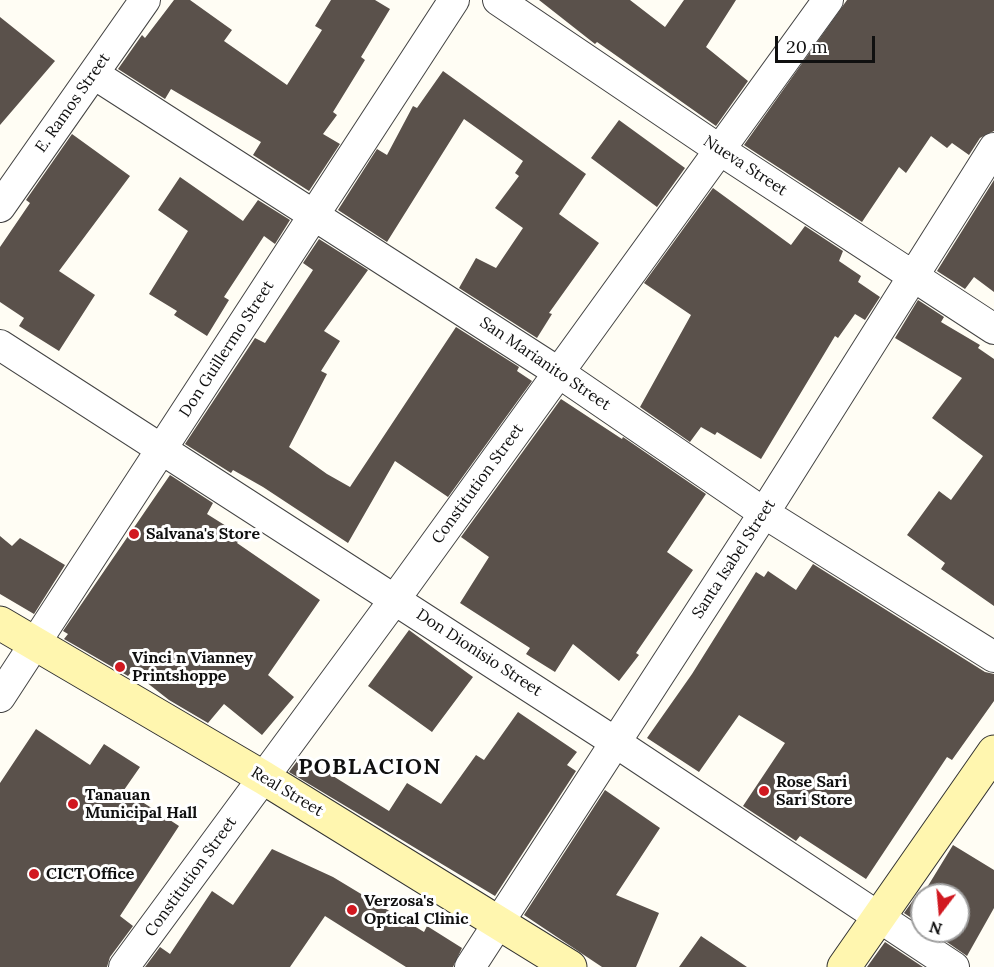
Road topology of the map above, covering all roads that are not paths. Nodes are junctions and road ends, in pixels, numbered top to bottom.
1 (146, 0) edge
2 (454, 0) edge
3 (498, 0) edge
4 (828, 0) edge
5 (94, 74) junction
6 (994, 148) edge
7 (720, 150) junction
8 (0, 207) edge
9 (315, 214) junction
10 (915, 277) junction
11 (994, 329) edge
12 (0, 345) edge
13 (558, 372) junction
14 (163, 448) junction
15 (764, 513) junction
16 (395, 599) junction
17 (0, 623) edge
18 (36, 644) junction
19 (994, 657) edge
20 (0, 697) edge
21 (615, 742) junction
22 (994, 752) edge
23 (264, 778) junction
24 (878, 919) junction
25 (497, 922) junction
26 (124, 967) edge
27 (470, 967) edge
28 (570, 967) edge
29 (844, 967) edge
30 (954, 967) edge

1 - 5 street, E. Ramos Street
2 - 9 street, Don Guillermo Street
3 - 7 street, Nueva Street
4 - 7 street, Constitution Street
5 - 8 street, E. Ramos Street
5 - 9 street, San Marianito Street
6 - 10 street, Santa Isabel Street
7 - 10 street, Nueva Street
7 - 13 street, Constitution Street
9 - 13 street, San Marianito Street
9 - 14 street, Don Guillermo Street
10 - 11 street, Nueva Street
10 - 15 street, Santa Isabel Street
12 - 14 street, Don Dionisio Street
13 - 15 street, San Marianito Street
13 - 16 street, Constitution Street
14 - 16 street, Don Dionisio Street
14 - 18 street, Don Guillermo Street
15 - 19 street, San Marianito Street
15 - 21 street, Santa Isabel Street
16 - 21 street, Don Dionisio Street
16 - 23 street, Constitution Street
17 - 18 main road, Real Street
18 - 20 street, Don Guillermo Street
18 - 23 main road, Real Street
21 - 24 street, Don Dionisio Street
21 - 25 street, Santa Isabel Street
22 - 24 main road
23 - 25 main road, Real Street
23 - 26 street, Constitution Street
24 - 29 main road
24 - 30 street, Don Dionisio Street
25 - 27 street, Santa Isabel Street
25 - 28 main road, Real Street

